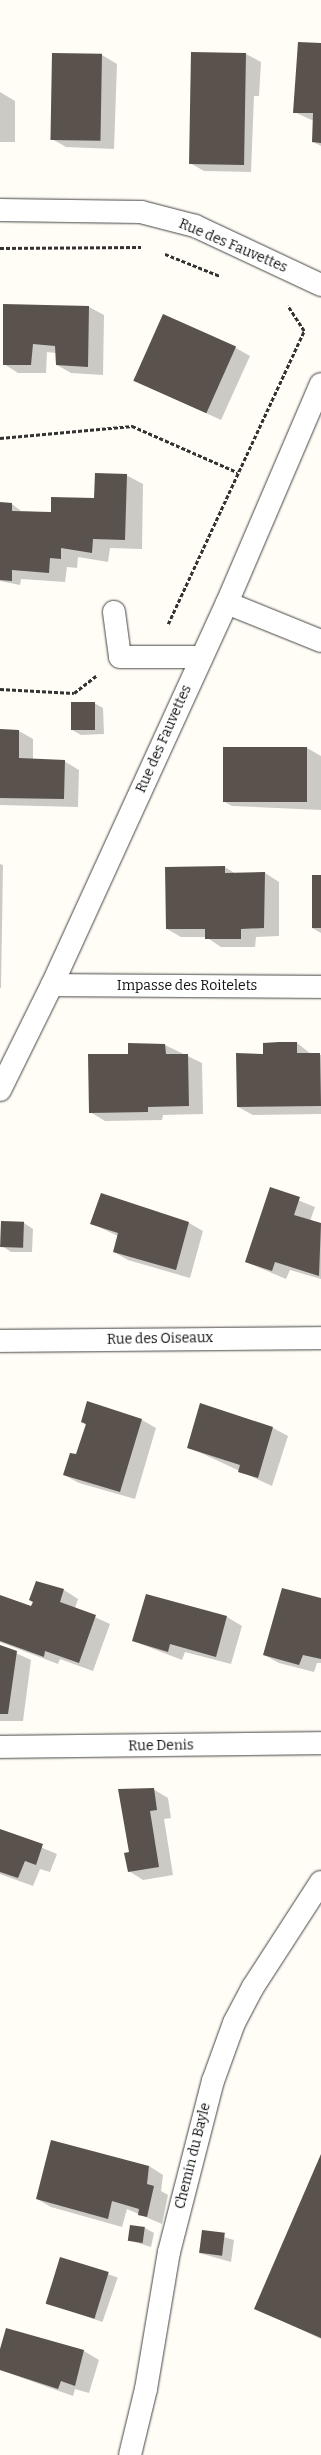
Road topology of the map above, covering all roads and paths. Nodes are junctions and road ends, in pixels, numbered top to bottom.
1 (0, 210) edge
2 (149, 247) dead end
3 (0, 248) edge
4 (156, 250) dead end
5 (228, 279) dead end
6 (321, 285) edge
7 (285, 302) dead end
8 (321, 384) edge
9 (0, 438) edge
10 (237, 472) junction
11 (227, 603) junction
12 (114, 612) dead end
13 (321, 641) edge
14 (120, 657) junction
15 (154, 657) junction
16 (200, 657) junction
17 (0, 689) edge
18 (52, 984) junction
19 (321, 987) edge
20 (0, 1090) edge
21 (321, 1338) edge
22 (0, 1342) edge
23 (321, 1742) edge
24 (0, 1747) edge
25 (321, 1882) edge
26 (130, 2455) edge

1 - 6 street, Rue des Fauvettes
2 - 3 path
4 - 5 path
7 - 10 path
8 - 11 street, Rue des Fauvettes
9 - 10 path
10 - 15 path
11 - 13 street
11 - 16 street, Rue des Fauvettes
12 - 14 street
14 - 15 street
14 - 17 path
15 - 16 street
16 - 18 street, Rue des Fauvettes
18 - 19 street, Impasse des Roitelets
18 - 20 street, Rue des Fauvettes
21 - 22 street, Rue des Oiseaux
23 - 24 street, Rue Denis
25 - 26 street, Chemin du Bayle

